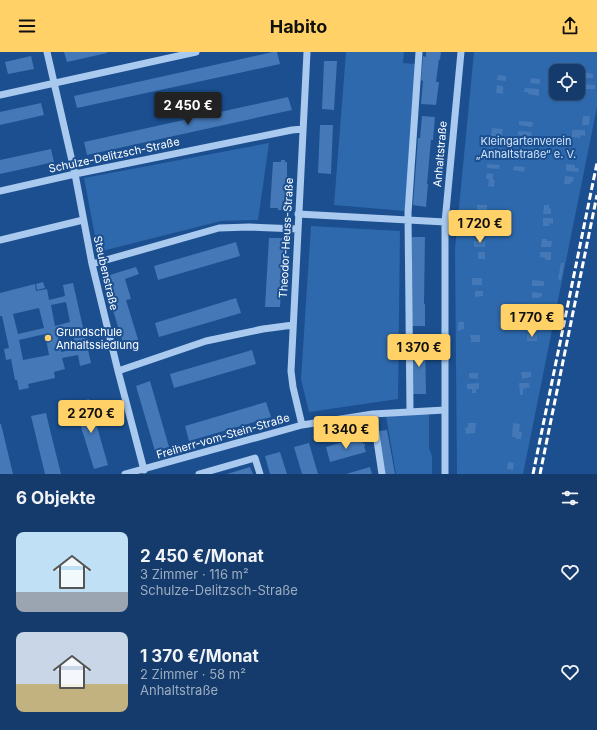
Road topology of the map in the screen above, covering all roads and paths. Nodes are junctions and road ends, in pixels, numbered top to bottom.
1 (47, 52) edge
2 (196, 52) edge
3 (307, 52) edge
4 (419, 52) edge
5 (461, 52) edge
6 (53, 82) junction
7 (0, 95) edge
8 (303, 130) junction
9 (75, 174) junction
10 (0, 191) edge
11 (298, 214) junction
12 (83, 220) junction
13 (408, 220) junction
14 (445, 222) junction
15 (298, 229) junction
16 (0, 240) edge
17 (92, 264) junction
18 (293, 325) junction
19 (118, 371) junction
20 (445, 410) junction
21 (410, 411) junction
22 (373, 414) junction
23 (302, 425) junction
24 (144, 470) junction
25 (136, 473) edge
26 (126, 474) edge
27 (200, 474) edge
28 (260, 474) edge
29 (382, 474) edge
30 (445, 474) edge

1 - 6 street, Steubenstraße
2 - 6 street
3 - 8 street, Theodor-Heuss-Straße
4 - 13 street
5 - 14 street, Anhaltstraße
6 - 7 street
6 - 9 street, Steubenstraße
8 - 9 street, Schulze-Delitzsch-Straße
8 - 11 street, Theodor-Heuss-Straße
9 - 10 street, Schulze-Delitzsch-Straße
9 - 12 street, Steubenstraße
11 - 13 street
11 - 15 street, Theodor-Heuss-Straße
12 - 16 street
12 - 17 street, Steubenstraße
13 - 14 street
13 - 21 street
14 - 20 street, Anhaltstraße
15 - 17 street
15 - 18 street, Theodor-Heuss-Straße
17 - 19 street, Steubenstraße
18 - 19 street
18 - 23 street, Theodor-Heuss-Straße
19 - 24 street, Steubenstraße
20 - 21 street, Freiherr-vom-Stein-Straße
20 - 30 street, Anhaltstraße
21 - 22 street, Freiherr-vom-Stein-Straße
22 - 23 street, Freiherr-vom-Stein-Straße
22 - 29 street
23 - 24 street, Freiherr-vom-Stein-Straße
24 - 25 street, Freiherr-vom-Stein-Straße
25 - 26 street, Freiherr-vom-Stein-Straße
27 - 28 street

